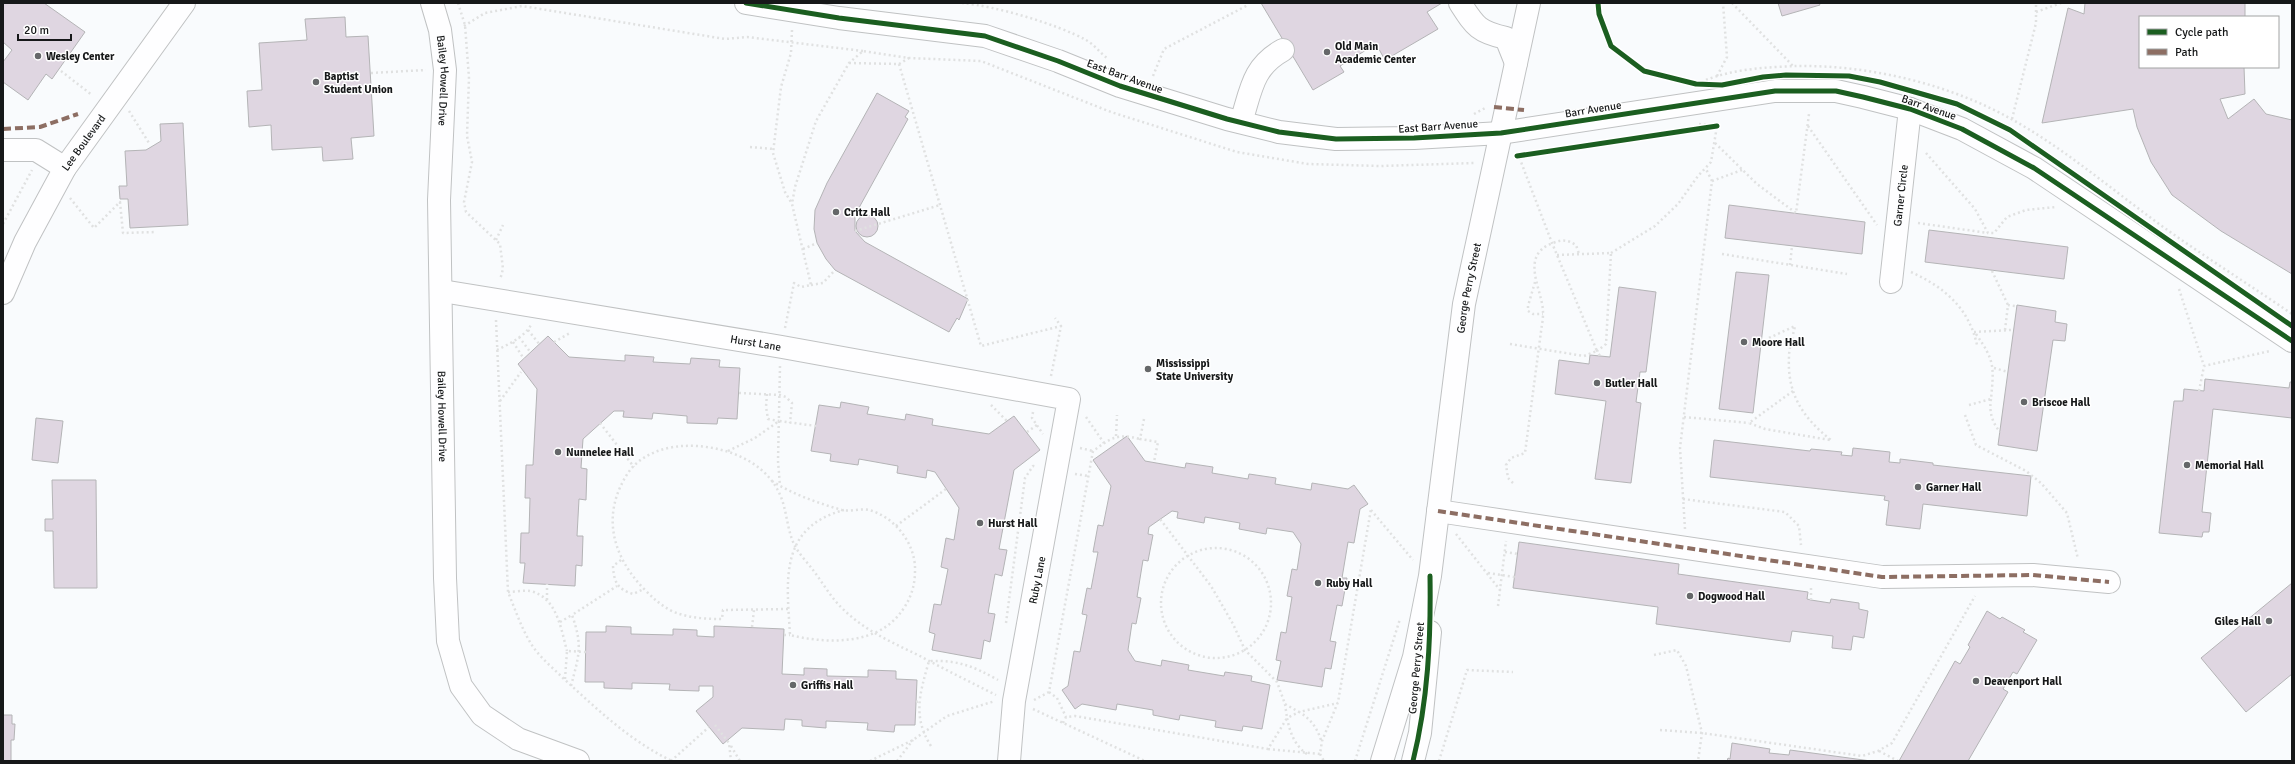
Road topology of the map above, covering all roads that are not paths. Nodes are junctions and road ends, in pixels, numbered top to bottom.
1 (184, 3) edge
2 (432, 3) edge
3 (746, 3) edge
4 (1460, 3) edge
5 (1529, 3) edge
6 (1283, 50) dead end
7 (1516, 63) junction
8 (1910, 110) junction
9 (1241, 122) junction
10 (1501, 132) junction
11 (3, 150) edge
12 (65, 168) junction
13 (1891, 282) dead end
14 (442, 291) junction
15 (3, 293) edge
16 (2285, 345) edge
17 (1076, 406) joint
18 (1438, 511) junction
19 (1424, 569) junction
20 (2110, 582) dead end
21 (578, 761) edge
22 (1009, 761) edge
23 (1382, 761) edge
24 (1413, 761) edge

1 - 12 street, Lee Boulevard
2 - 14 street, Bailey Howell Drive
3 - 9 street, East Barr Avenue
4 - 7 street
5 - 7 street, George Perry Street
6 - 9 street
7 - 10 street, George Perry Street
8 - 10 street, Barr Avenue
8 - 13 street, Garner Circle
8 - 16 street, Barr Avenue
9 - 10 street, East Barr Avenue
10 - 18 street, George Perry Street
11 - 12 street
12 - 15 street, Lee Boulevard
14 - 17 street, Hurst Lane
14 - 21 street, Bailey Howell Drive
17 - 22 street, Ruby Lane
18 - 19 street, George Perry Street
18 - 20 street
19 - 23 street, George Perry Street
19 - 24 street, George Perry Street

